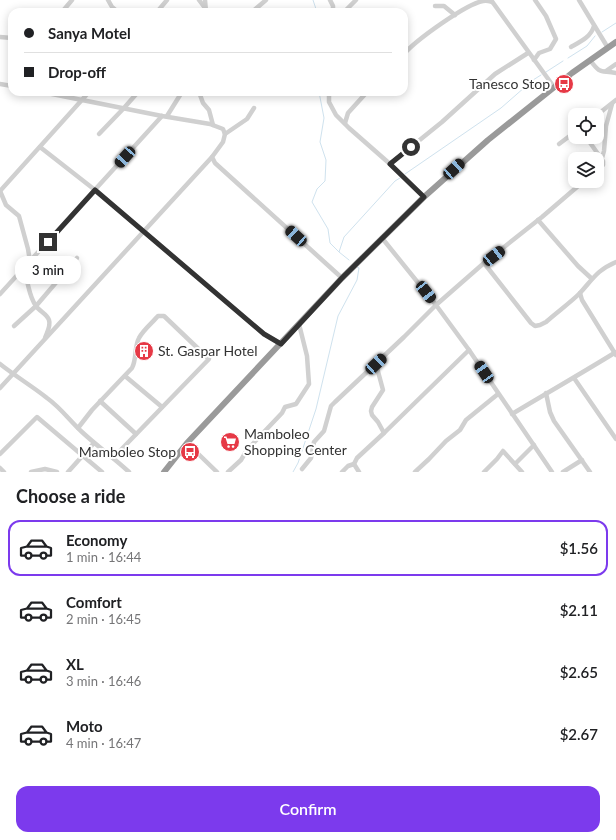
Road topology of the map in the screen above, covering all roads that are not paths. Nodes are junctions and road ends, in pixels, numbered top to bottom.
1 (72, 0) edge
2 (266, 0) edge
3 (356, 0) edge
4 (535, 0) edge
5 (579, 0) edge
6 (492, 1) edge
7 (435, 6) dead end
8 (65, 8) edge
9 (257, 8) edge
10 (348, 8) edge
11 (455, 15) junction
12 (594, 26) junction
13 (616, 42) edge
14 (571, 48) dead end
15 (608, 48) junction
16 (408, 50) edge
17 (528, 53) junction
18 (534, 60) junction
19 (590, 60) junction
20 (616, 64) edge
21 (606, 71) junction
22 (616, 73) edge
23 (554, 87) junction
24 (62, 96) edge
25 (85, 96) edge
26 (134, 96) edge
27 (179, 96) edge
28 (200, 96) edge
29 (329, 96) edge
30 (363, 96) edge
31 (82, 100) junction
32 (616, 100) edge
33 (612, 104) junction
34 (124, 108) junction
35 (254, 108) dead end
36 (604, 110) edge
37 (164, 116) junction
38 (345, 123) junction
39 (213, 125) junction
40 (99, 134) dead end
41 (225, 134) junction
42 (568, 137) edge
43 (559, 144) dead end
44 (591, 144) edge
45 (40, 147) junction
46 (597, 152) edge
47 (604, 152) edge
48 (212, 157) junction
49 (390, 164) junction
50 (576, 188) edge
51 (95, 190) junction
52 (0, 191) edge
53 (424, 197) junction
54 (538, 220) junction
55 (144, 231) junction
56 (382, 238) junction
57 (77, 258) dead end
58 (30, 261) junction
59 (616, 262) edge
60 (484, 263) junction
61 (26, 266) junction
62 (342, 278) junction
63 (591, 278) junction
64 (580, 293) junction
65 (0, 294) edge
66 (436, 304) junction
67 (36, 306) junction
68 (299, 324) junction
69 (14, 326) dead end
70 (44, 340) junction
71 (281, 344) junction
72 (469, 350) junction
73 (616, 353) edge
74 (0, 364) edge
75 (376, 364) junction
76 (12, 374) junction
77 (125, 376) junction
78 (574, 378) junction
79 (0, 388) edge
80 (546, 393) junction
81 (498, 394) junction
82 (100, 401) junction
83 (162, 407) junction
84 (512, 414) junction
85 (78, 428) junction
86 (384, 433) junction
87 (136, 434) junction
88 (616, 440) edge
89 (94, 443) junction
90 (187, 443) junction
91 (534, 445) junction
92 (0, 454) edge
93 (82, 455) junction
94 (113, 458) junction
95 (582, 460) junction
96 (354, 464) junction
97 (515, 464) junction
98 (0, 468) edge
99 (302, 469) dead end
100 (4, 472) edge
101 (31, 472) edge
102 (57, 472) edge
103 (68, 472) edge
104 (102, 472) edge
105 (129, 472) edge
106 (164, 472) edge
107 (217, 472) edge
108 (228, 472) edge
109 (342, 472) edge
110 (359, 472) edge
111 (415, 472) edge
112 (484, 472) edge
113 (522, 472) edge
114 (552, 472) edge
115 (563, 472) edge
116 (590, 472) edge

1 - 8 street
2 - 9 street
3 - 10 street
4 - 18 street
5 - 12 street
6 - 11 street
6 - 17 street
7 - 11 street
11 - 16 street
12 - 14 street
12 - 15 street
13 - 15 highway
15 - 19 highway
17 - 18 street
17 - 49 street
18 - 23 street
19 - 21 street
19 - 23 highway
20 - 21 street
21 - 22 street
23 - 53 highway
24 - 31 street
25 - 31 street
26 - 34 street
27 - 37 street
28 - 39 street
29 - 38 street
30 - 38 street
31 - 34 street
31 - 45 street
32 - 33 street
33 - 36 street
33 - 47 street
34 - 37 street
34 - 40 street
35 - 41 street
37 - 39 street
37 - 51 street
38 - 49 street
39 - 41 street
41 - 48 street
42 - 43 street
44 - 46 street
45 - 51 street
45 - 52 street
48 - 55 street
48 - 62 street
49 - 53 street
50 - 54 street
51 - 55 street
51 - 58 street
52 - 58 street
53 - 56 highway
54 - 60 street
54 - 63 street
55 - 70 street
55 - 71 street
56 - 62 highway
56 - 66 street
57 - 67 street
58 - 61 street
59 - 63 street
60 - 64 street
60 - 66 street
61 - 65 street
61 - 67 street
62 - 68 highway
63 - 64 street
64 - 73 street
66 - 72 street
66 - 75 street
67 - 69 street
67 - 70 street
68 - 71 highway
68 - 108 street
70 - 76 street
71 - 90 highway
72 - 81 street
72 - 86 street
73 - 78 street
74 - 76 street
75 - 86 street
75 - 99 street
76 - 79 street
76 - 85 street
77 - 82 street
77 - 83 street
77 - 83 street
78 - 80 street
78 - 88 street
80 - 84 street
80 - 95 street
81 - 84 street
81 - 111 street
82 - 85 street
82 - 87 street
83 - 87 street
84 - 91 street
85 - 89 street
86 - 96 street
87 - 94 street
89 - 93 street
89 - 94 street
90 - 106 highway
90 - 107 street
91 - 97 street
91 - 114 street
92 - 93 street
93 - 103 street
93 - 104 street
94 - 105 street
95 - 115 street
95 - 116 street
96 - 109 street
96 - 110 street
97 - 112 street
97 - 113 street
98 - 100 street
101 - 102 street

